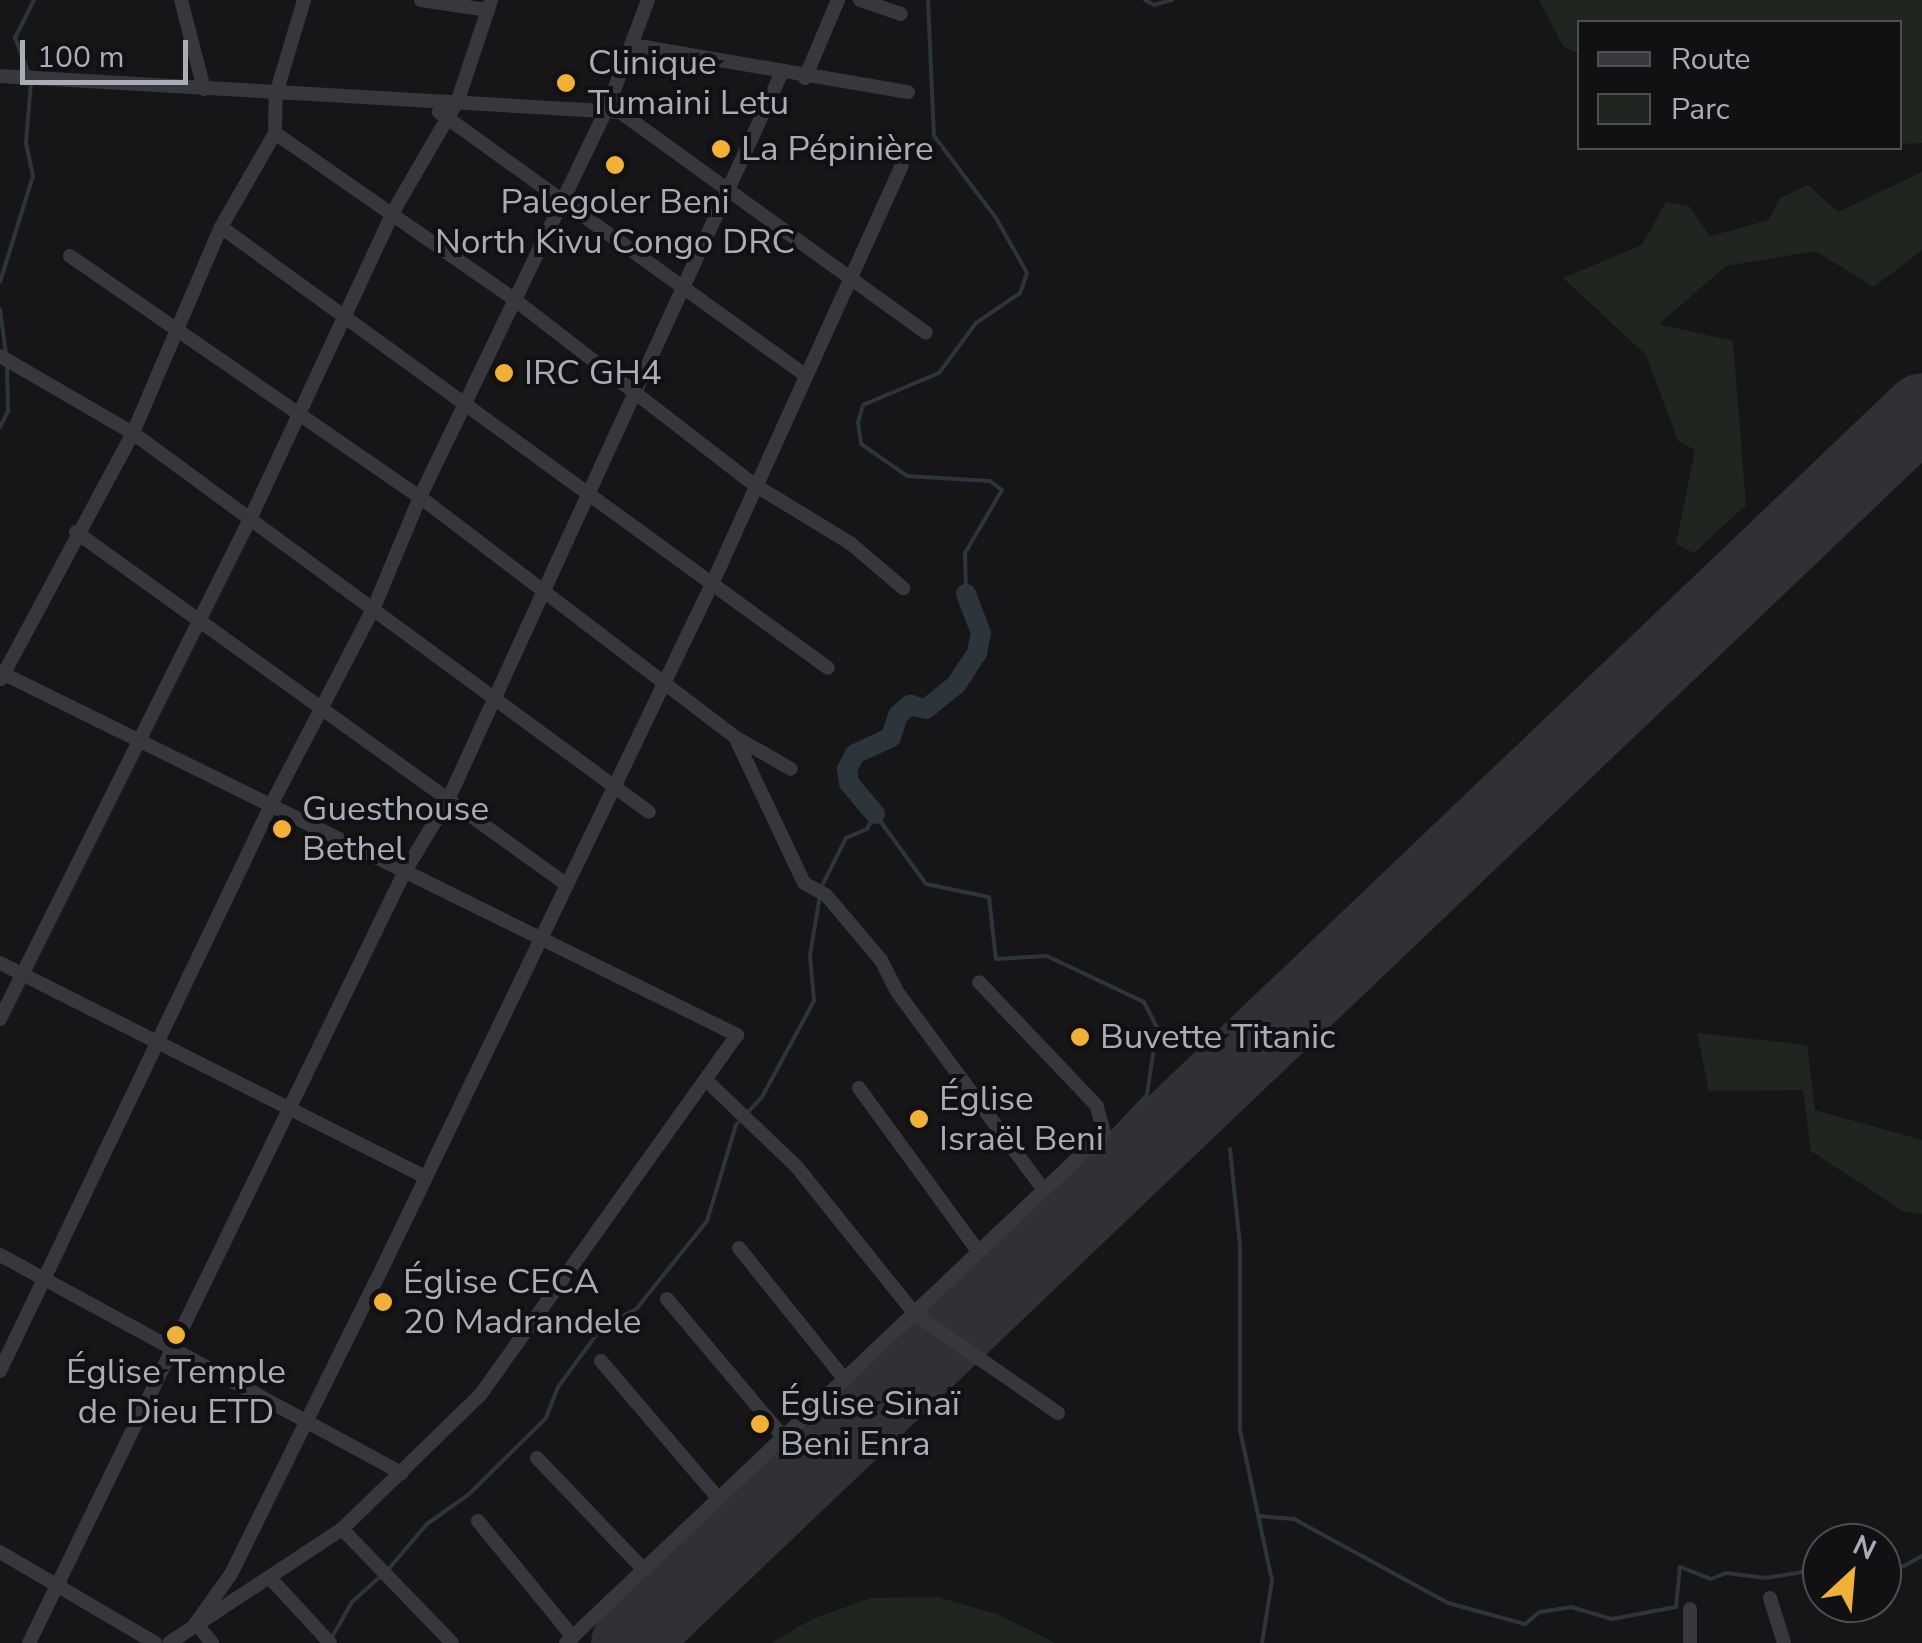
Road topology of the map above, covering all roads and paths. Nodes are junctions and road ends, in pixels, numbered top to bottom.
1 (180, 0) edge
2 (304, 0) edge
3 (421, 0) edge
4 (648, 0) edge
5 (838, 0) edge
6 (860, 0) edge
7 (490, 5) edge
8 (902, 14) dead end
9 (632, 45) junction
10 (782, 74) junction
11 (0, 76) edge
12 (804, 78) junction
13 (204, 89) junction
14 (908, 92) dead end
15 (276, 94) junction
16 (417, 99) junction
17 (458, 100) junction
18 (607, 109) junction
19 (446, 115) junction
20 (275, 133) junction
21 (902, 166) dead end
22 (731, 190) junction
23 (562, 200) junction
24 (393, 212) junction
25 (221, 227) junction
26 (70, 256) dead end
27 (849, 279) junction
28 (680, 288) junction
29 (515, 300) junction
30 (346, 315) junction
31 (175, 331) junction
32 (926, 334) dead end
33 (0, 356) edge
34 (805, 375) junction
35 (636, 392) junction
36 (466, 402) junction
37 (297, 416) junction
38 (132, 432) junction
39 (753, 484) junction
40 (590, 495) junction
41 (420, 498) junction
42 (251, 517) junction
43 (76, 532) junction
44 (712, 584) junction
45 (903, 588) dead end
46 (540, 591) junction
47 (375, 605) junction
48 (201, 616) junction
49 (828, 668) dead end
50 (2, 675) edge
51 (660, 683) junction
52 (494, 694) junction
53 (324, 706) junction
54 (735, 737) junction
55 (136, 739) junction
56 (791, 768) dead end
57 (613, 783) junction
58 (448, 802) junction
59 (271, 805) junction
60 (650, 812) dead end
61 (404, 870) junction
62 (567, 885) junction
63 (542, 936) junction
64 (0, 962) edge
65 (22, 973) junction
66 (979, 982) dead end
67 (0, 1019) edge
68 (162, 1041) junction
69 (708, 1082) junction
70 (859, 1088) dead end
71 (287, 1108) junction
72 (424, 1176) junction
73 (1044, 1190) junction
74 (739, 1248) dead end
75 (978, 1251) junction
76 (0, 1256) edge
77 (46, 1280) junction
78 (666, 1299) dead end
79 (915, 1314) junction
80 (176, 1348) junction
81 (601, 1361) dead end
82 (0, 1371) edge
83 (844, 1380) junction
84 (1058, 1413) dead end
85 (306, 1417) junction
86 (784, 1438) junction
87 (536, 1458) dead end
88 (402, 1472) junction
89 (718, 1498) junction
90 (478, 1520) dead end
91 (342, 1529) junction
92 (0, 1552) edge
93 (643, 1569) junction
94 (271, 1579) junction
95 (59, 1584) junction
96 (1770, 1598) dead end
97 (1690, 1609) dead end
98 (196, 1623) junction
99 (569, 1640) edge
100 (29, 1643) edge
101 (155, 1643) edge
102 (169, 1643) edge
103 (212, 1643) edge
104 (330, 1643) edge
105 (452, 1643) edge
106 (1690, 1643) edge
107 (1784, 1643) edge

1 - 13 street
2 - 15 street
3 - 7 street
4 - 9 street
5 - 12 street
6 - 8 street
7 - 17 street
9 - 10 street
9 - 18 street
10 - 12 street
10 - 22 street
11 - 13 street
12 - 14 street
13 - 15 street
15 - 16 street
15 - 20 street
16 - 17 street
16 - 19 street
17 - 18 street
17 - 19 street
18 - 22 street
18 - 23 street
19 - 23 street
19 - 24 street
20 - 24 street
20 - 25 street
21 - 27 street
22 - 27 street
22 - 28 street
23 - 28 street
23 - 29 street
24 - 29 street
24 - 30 street
25 - 30 street
25 - 31 street
26 - 31 street
27 - 32 street
27 - 34 street
28 - 34 street
28 - 35 street
29 - 35 street
29 - 36 street
30 - 36 street
30 - 37 street
31 - 37 street
31 - 38 street
33 - 38 street
34 - 39 street
35 - 39 street
35 - 40 street
36 - 40 street
36 - 41 street
37 - 41 street
37 - 42 street
38 - 42 street
38 - 43 street
39 - 44 street
39 - 45 street
40 - 44 street
40 - 46 street
41 - 46 street
41 - 47 street
42 - 47 street
42 - 48 street
43 - 48 street
43 - 50 street
44 - 49 street
44 - 51 street
46 - 51 street
46 - 52 street
47 - 52 street
47 - 53 street
48 - 53 street
48 - 55 street
50 - 55 street
51 - 54 street
51 - 57 street
52 - 57 street
52 - 58 street
53 - 58 street
53 - 59 street
54 - 56 street
54 - 73 street
55 - 59 street
55 - 65 street
57 - 60 street
57 - 62 street
58 - 61 street
58 - 62 street
59 - 61 street
59 - 68 street
61 - 63 street
61 - 71 street
62 - 63 street
63 - 69 street
63 - 72 street
64 - 65 street
65 - 67 street
65 - 68 street
66 - 73 street
68 - 71 street
68 - 77 street
69 - 79 street
69 - 88 street
70 - 75 street
71 - 72 street
71 - 80 street
72 - 85 street
73 - 75 street
74 - 83 street
75 - 79 street
76 - 77 street
77 - 80 street
77 - 82 street
78 - 86 street
79 - 83 street
79 - 84 street
80 - 85 street
80 - 95 street
81 - 89 street
83 - 86 street
85 - 88 street
85 - 98 street
86 - 89 street
87 - 93 street
88 - 91 street
89 - 93 street
90 - 99 street
91 - 94 street
91 - 105 street
92 - 95 street
93 - 99 street
94 - 98 street
94 - 104 street
95 - 100 street
95 - 101 street
96 - 107 street
97 - 106 street
98 - 102 street
98 - 103 street

